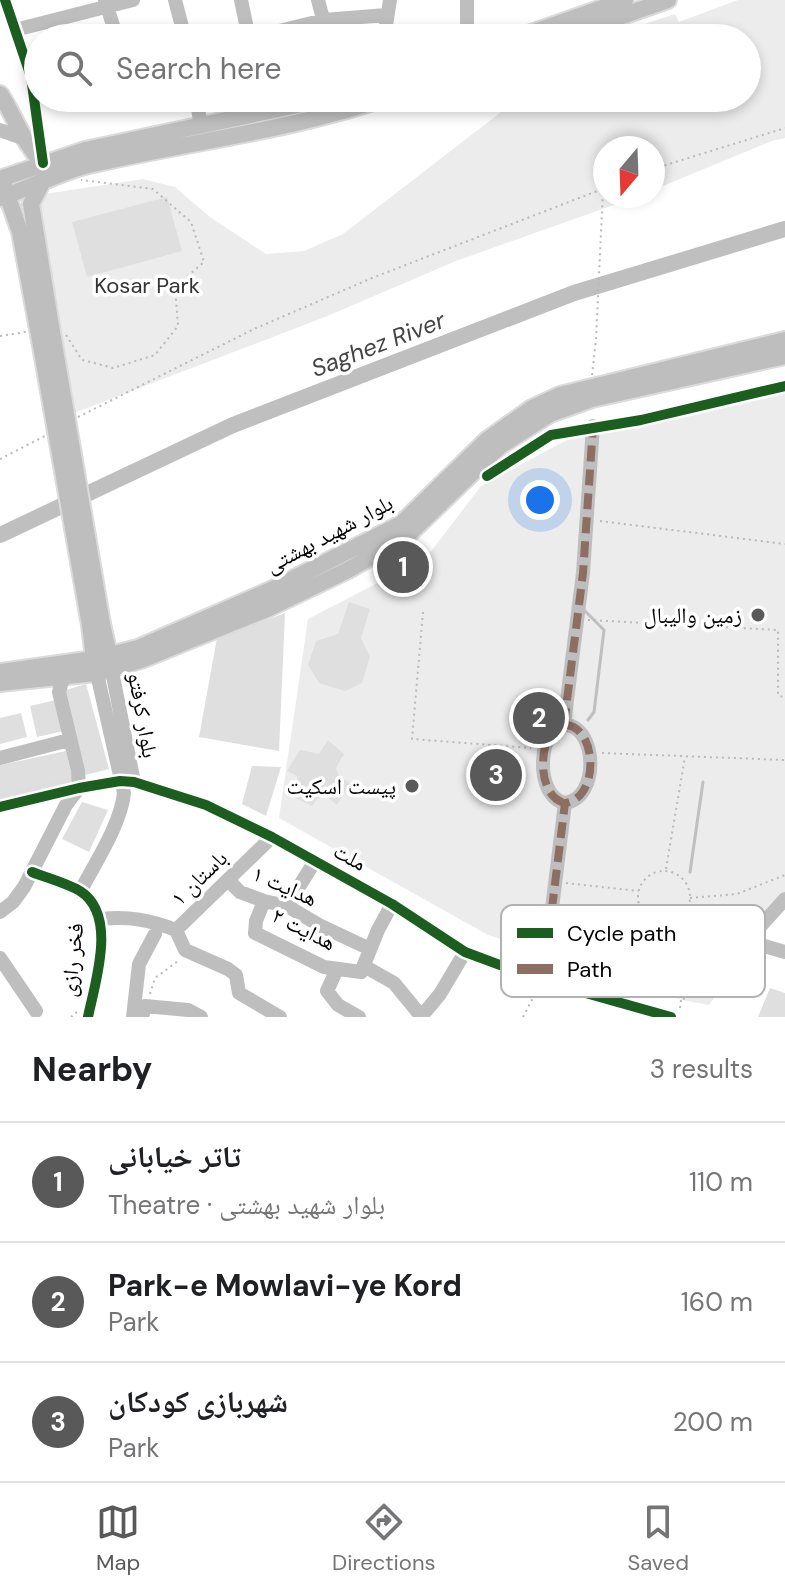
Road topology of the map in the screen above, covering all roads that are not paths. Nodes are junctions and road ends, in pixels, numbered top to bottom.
1 (5, 0) edge
2 (133, 0) edge
3 (175, 0) edge
4 (241, 0) edge
5 (318, 0) edge
6 (467, 0) edge
7 (625, 0) edge
8 (668, 0) edge
9 (107, 4) edge
10 (601, 4) edge
11 (388, 8) edge
12 (324, 20) junction
13 (36, 24) edge
14 (113, 24) edge
15 (181, 24) edge
16 (247, 24) edge
17 (308, 24) edge
18 (325, 24) edge
19 (467, 24) edge
20 (552, 24) edge
21 (599, 24) edge
22 (24, 27) edge
23 (15, 30) junction
24 (24, 52) edge
25 (0, 94) edge
26 (38, 112) edge
27 (198, 112) edge
28 (242, 112) edge
29 (333, 112) edge
30 (201, 126) junction
31 (0, 130) edge
32 (22, 138) junction
33 (44, 171) junction
34 (1, 179) edge
35 (4, 197) edge
36 (0, 219) edge
37 (20, 232) junction
38 (48, 335) junction
39 (785, 340) edge
40 (785, 356) edge
41 (785, 386) edge
42 (593, 426) junction
43 (487, 476) dead end
44 (103, 664) junction
45 (0, 672) edge
46 (63, 678) junction
47 (0, 683) edge
48 (564, 724) junction
49 (69, 740) junction
50 (0, 758) edge
51 (127, 782) junction
52 (79, 788) junction
53 (565, 803) junction
54 (0, 807) edge
55 (272, 837) junction
56 (315, 861) junction
57 (32, 872) junction
58 (228, 880) junction
59 (80, 892) junction
60 (785, 899) edge
61 (264, 901) junction
62 (392, 904) junction
63 (553, 905) edge
64 (287, 906) junction
65 (0, 912) edge
66 (101, 919) junction
67 (765, 921) edge
68 (176, 930) junction
69 (155, 934) dead end
70 (765, 946) edge
71 (370, 949) junction
72 (465, 952) junction
73 (785, 952) edge
74 (0, 958) edge
75 (501, 965) edge
76 (337, 969) junction
77 (362, 969) junction
78 (594, 997) edge
79 (338, 1005) junction
80 (36, 1011) dead end
81 (144, 1012) edge
82 (645, 1013) edge
83 (88, 1017) edge
84 (133, 1017) edge
85 (201, 1017) edge
86 (280, 1017) edge
87 (327, 1017) edge
88 (359, 1017) edge
89 (421, 1017) edge
90 (674, 1017) edge

1 - 23 street
2 - 9 street
3 - 15 street
4 - 16 street
5 - 12 street
6 - 19 street
7 - 10 main road
8 - 21 main road
9 - 13 street
9 - 14 street
10 - 20 main road
11 - 12 street
12 - 17 street
12 - 18 street
22 - 23 street
23 - 24 street
25 - 32 main road
26 - 33 street
27 - 30 street
28 - 30 main road
29 - 33 main road
30 - 33 main road
31 - 32 street
32 - 33 main road
33 - 34 main road
33 - 35 main road
33 - 38 main road
34 - 35 main road
35 - 37 main road
36 - 37 main road
37 - 38 main road
38 - 44 main road, bridge
39 - 44 main road, بلوار شهید بهشتی
40 - 44 main road, بلوار شهید بهشتی
41 - 42 street
42 - 43 street
42 - 48 street
44 - 45 main road, بلوار شهید بهشتی
44 - 46 main road, بلوار شهید بهشتی
44 - 51 street, فخر رازی
46 - 47 main road, بلوار شهید بهشتی
46 - 49 street
48 - 53 street
48 - 53 street
49 - 50 street
49 - 52 street
51 - 52 street, ملت
51 - 55 street, ملت
51 - 59 street, فخر رازی
52 - 54 street, ملت
52 - 57 street
53 - 63 street
55 - 56 street, ملت
55 - 58 street, باستان ۱
56 - 62 street, ملت
56 - 64 street
57 - 59 street
57 - 65 street
58 - 61 street, هدایت ۱
58 - 68 street, باستان ۱
59 - 66 street, فخر رازی
60 - 67 street
61 - 64 street, هدایت ۱
61 - 76 street, هدایت ۲
62 - 71 street
62 - 72 street, ملت
64 - 71 street, هدایت ۱
66 - 68 street, باستان ۱
66 - 83 street, فخر رازی
68 - 86 street
69 - 84 street
70 - 73 street
71 - 77 street
72 - 75 street, ملت
72 - 89 street
74 - 80 street
76 - 77 street, هدایت ۲
76 - 79 street
77 - 89 street
78 - 82 street, ملت
79 - 87 street
79 - 88 street
81 - 85 street
82 - 90 street, ملت

